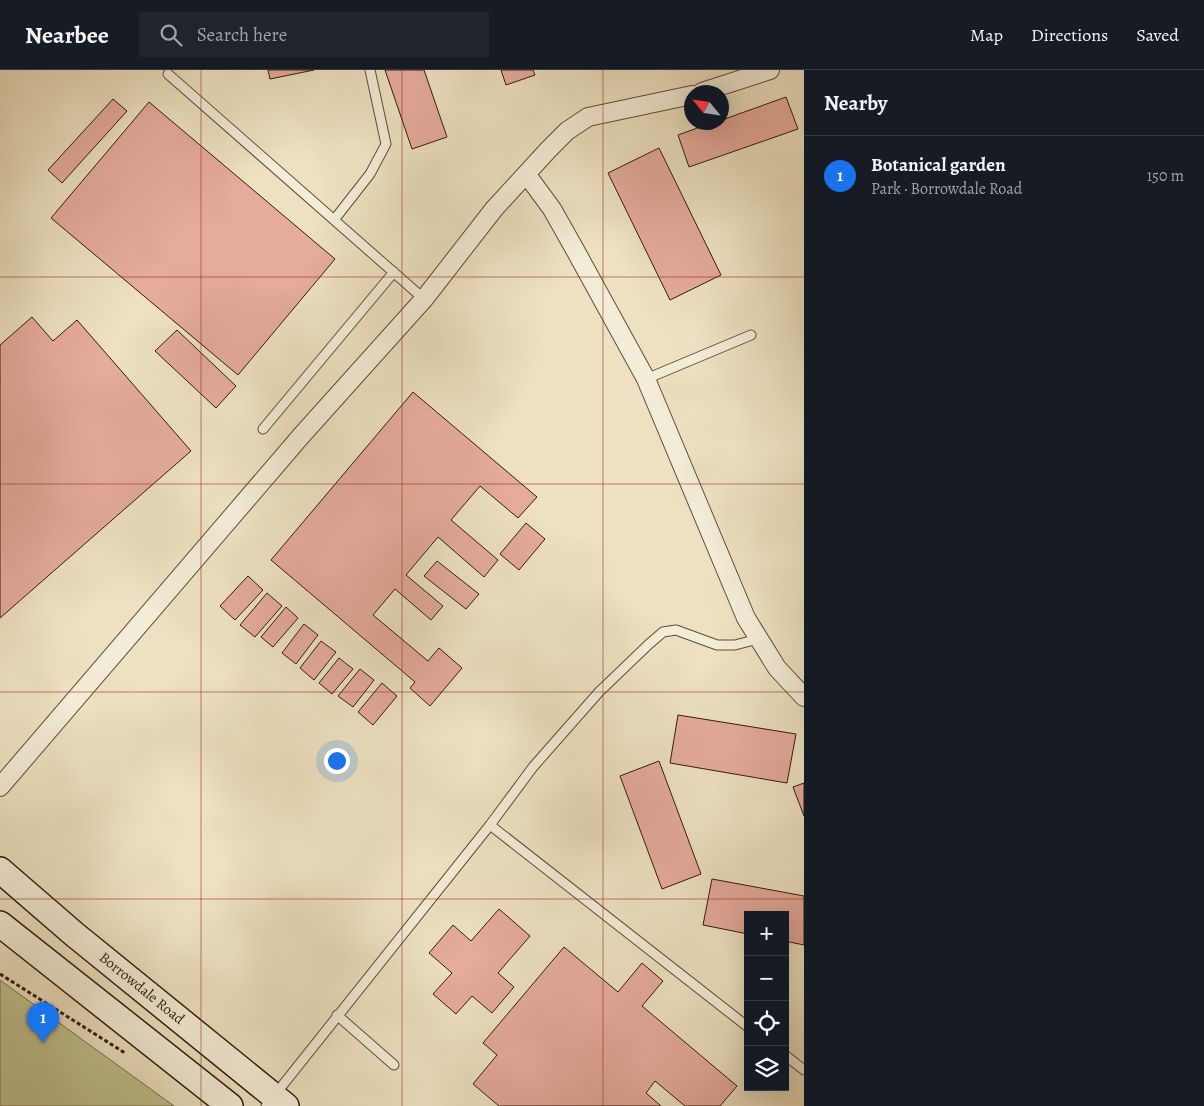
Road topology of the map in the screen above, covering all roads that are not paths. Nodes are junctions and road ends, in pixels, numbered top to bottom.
1 (370, 70) edge
2 (770, 70) edge
3 (168, 74) dead end
4 (724, 85) edge
5 (684, 97) edge
6 (527, 175) junction
7 (334, 220) junction
8 (394, 272) junction
9 (424, 299) junction
10 (751, 335) dead end
11 (646, 379) junction
12 (263, 429) dead end
13 (758, 639) junction
14 (804, 697) edge
15 (0, 787) edge
16 (490, 826) junction
17 (0, 870) edge
18 (0, 924) edge
19 (337, 1015) junction
20 (744, 1024) edge
21 (789, 1058) edge
22 (394, 1065) dead end
23 (804, 1070) edge
24 (275, 1102) edge
25 (230, 1106) edge

1 - 7 lane
2 - 4 street
3 - 7 lane
5 - 6 street
6 - 9 street
6 - 11 street
7 - 8 lane
8 - 9 lane
8 - 12 lane
9 - 15 street
10 - 11 lane
11 - 13 street
13 - 14 street
13 - 16 lane
16 - 19 lane
16 - 20 lane
17 - 24 main road, Borrowdale Road
18 - 25 main road
19 - 22 lane
19 - 24 lane
21 - 23 lane

